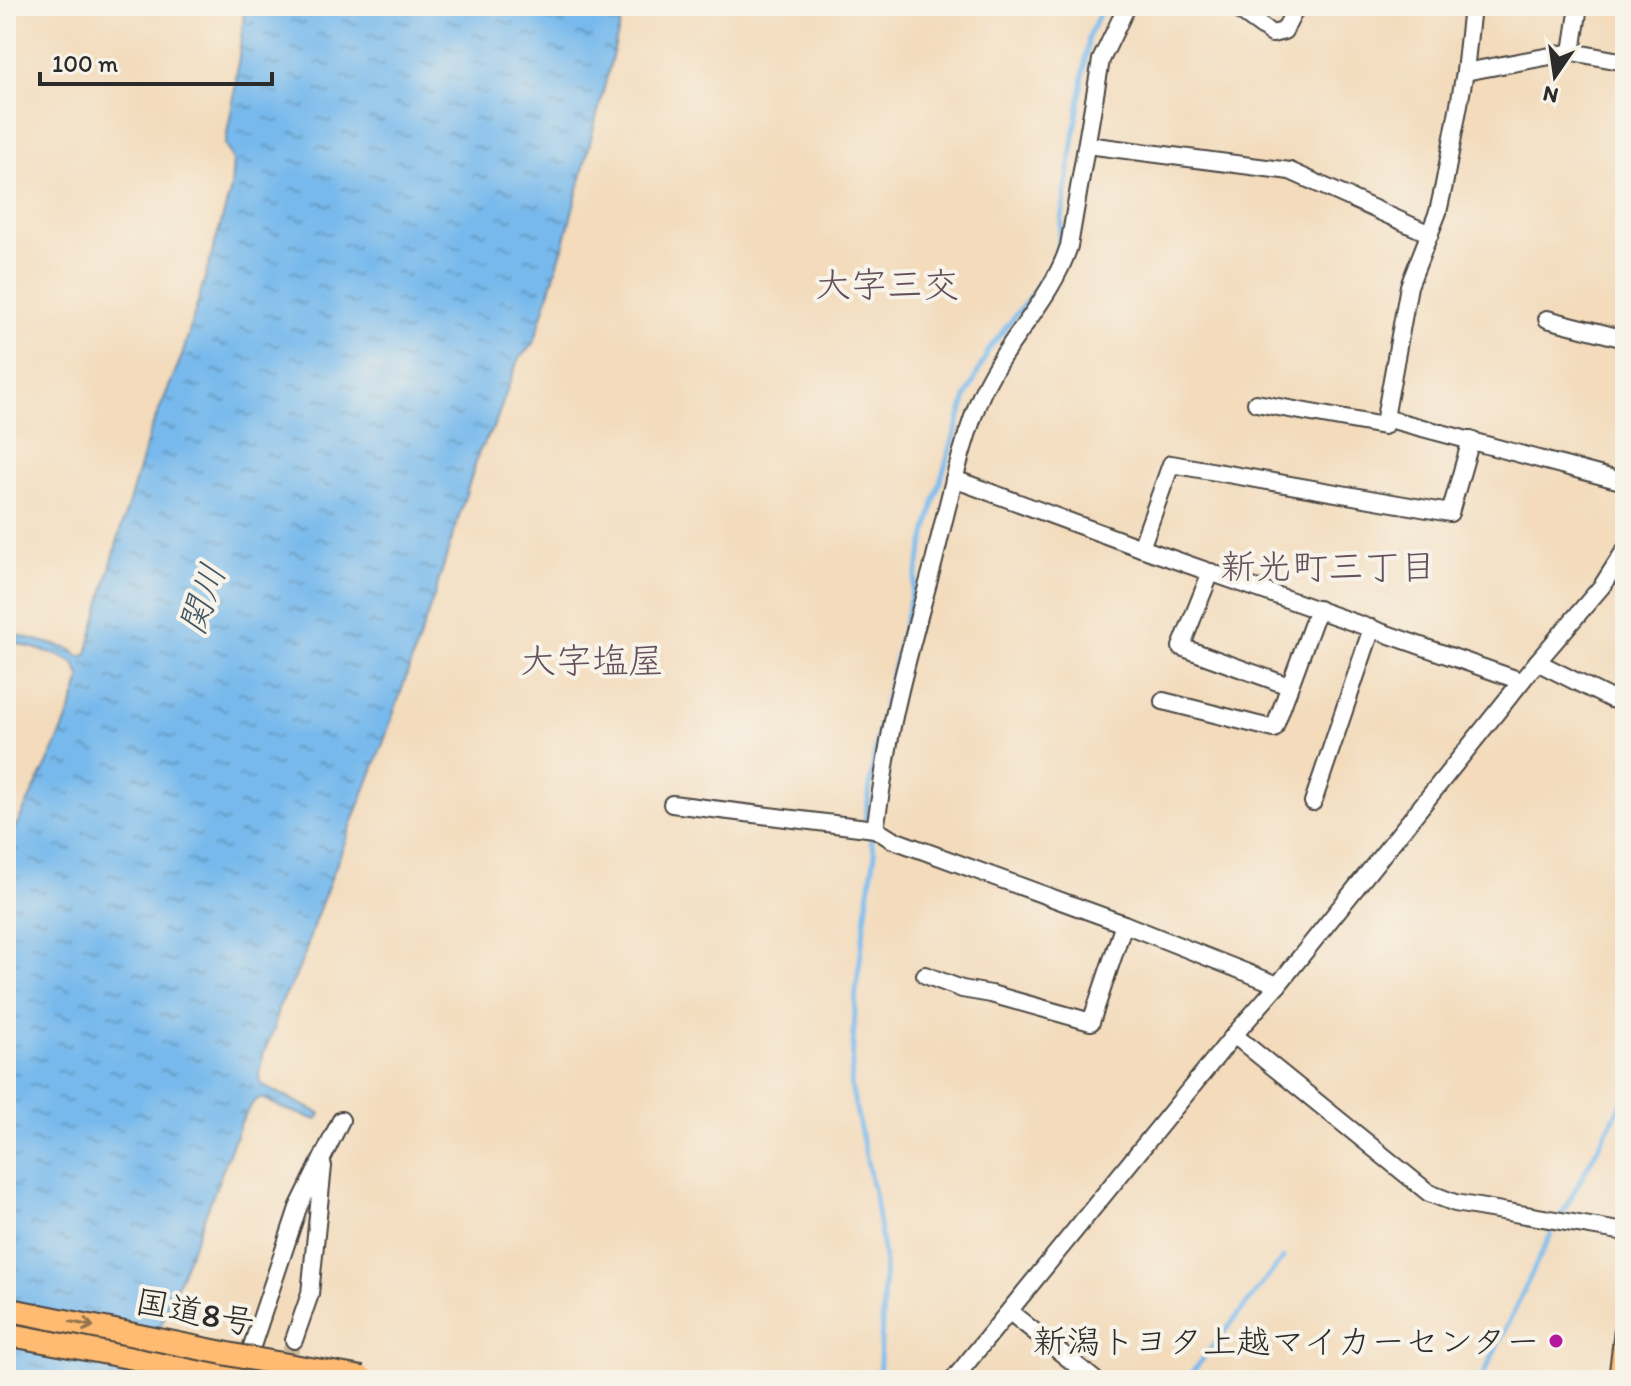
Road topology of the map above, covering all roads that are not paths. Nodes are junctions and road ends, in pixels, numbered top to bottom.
1 (1127, 6) edge
2 (1233, 6) edge
3 (1297, 6) edge
4 (1472, 6) edge
5 (1579, 6) edge
6 (1572, 52) junction
7 (1625, 62) edge
8 (1465, 72) junction
9 (1087, 145) junction
10 (1430, 234) junction
11 (1547, 319) dead end
12 (1625, 339) edge
13 (1256, 403) dead end
14 (1385, 418) junction
15 (1471, 440) junction
16 (954, 479) junction
17 (1625, 482) edge
18 (1141, 548) junction
19 (1625, 550) edge
20 (1211, 572) junction
21 (1318, 609) junction
22 (1372, 628) junction
23 (1537, 662) junction
24 (1521, 681) junction
25 (1289, 686) junction
26 (1163, 701) dead end
27 (1625, 701) edge
28 (1313, 802) dead end
29 (672, 804) dead end
30 (875, 829) junction
31 (1124, 924) junction
32 (925, 975) dead end
33 (1278, 985) junction
34 (1234, 1035) junction
35 (1625, 1232) edge
36 (6, 1309) edge
37 (1010, 1312) junction
38 (1625, 1330) edge
39 (6, 1334) edge
40 (294, 1340) tunnel mouth
41 (244, 1374) edge
42 (366, 1379) edge
43 (953, 1380) edge
44 (1095, 1380) edge
45 (1619, 1380) edge

1 - 9 street
2 - 3 street
4 - 8 street
5 - 6 street
6 - 7 street
6 - 8 street
8 - 10 street
9 - 10 street
9 - 16 street
10 - 14 street
11 - 12 street
13 - 14 street
14 - 15 street
15 - 17 street
15 - 18 street
16 - 18 street
16 - 30 street
18 - 20 street
19 - 23 street
20 - 21 street
20 - 25 street
21 - 22 street
21 - 25 street
22 - 24 street
22 - 28 street
23 - 24 street
23 - 27 street
24 - 33 street
25 - 26 street
29 - 30 street
30 - 31 street
31 - 32 street
31 - 33 street
33 - 34 street
34 - 35 street
34 - 37 street
36 -> 41 highway, 国道8号, bridge
37 - 43 street
37 - 44 street
38 - 45 main road
39 - 41 highway, 国道8号
40 - 41 street
41 - 42 highway, 国道8号, bridge

